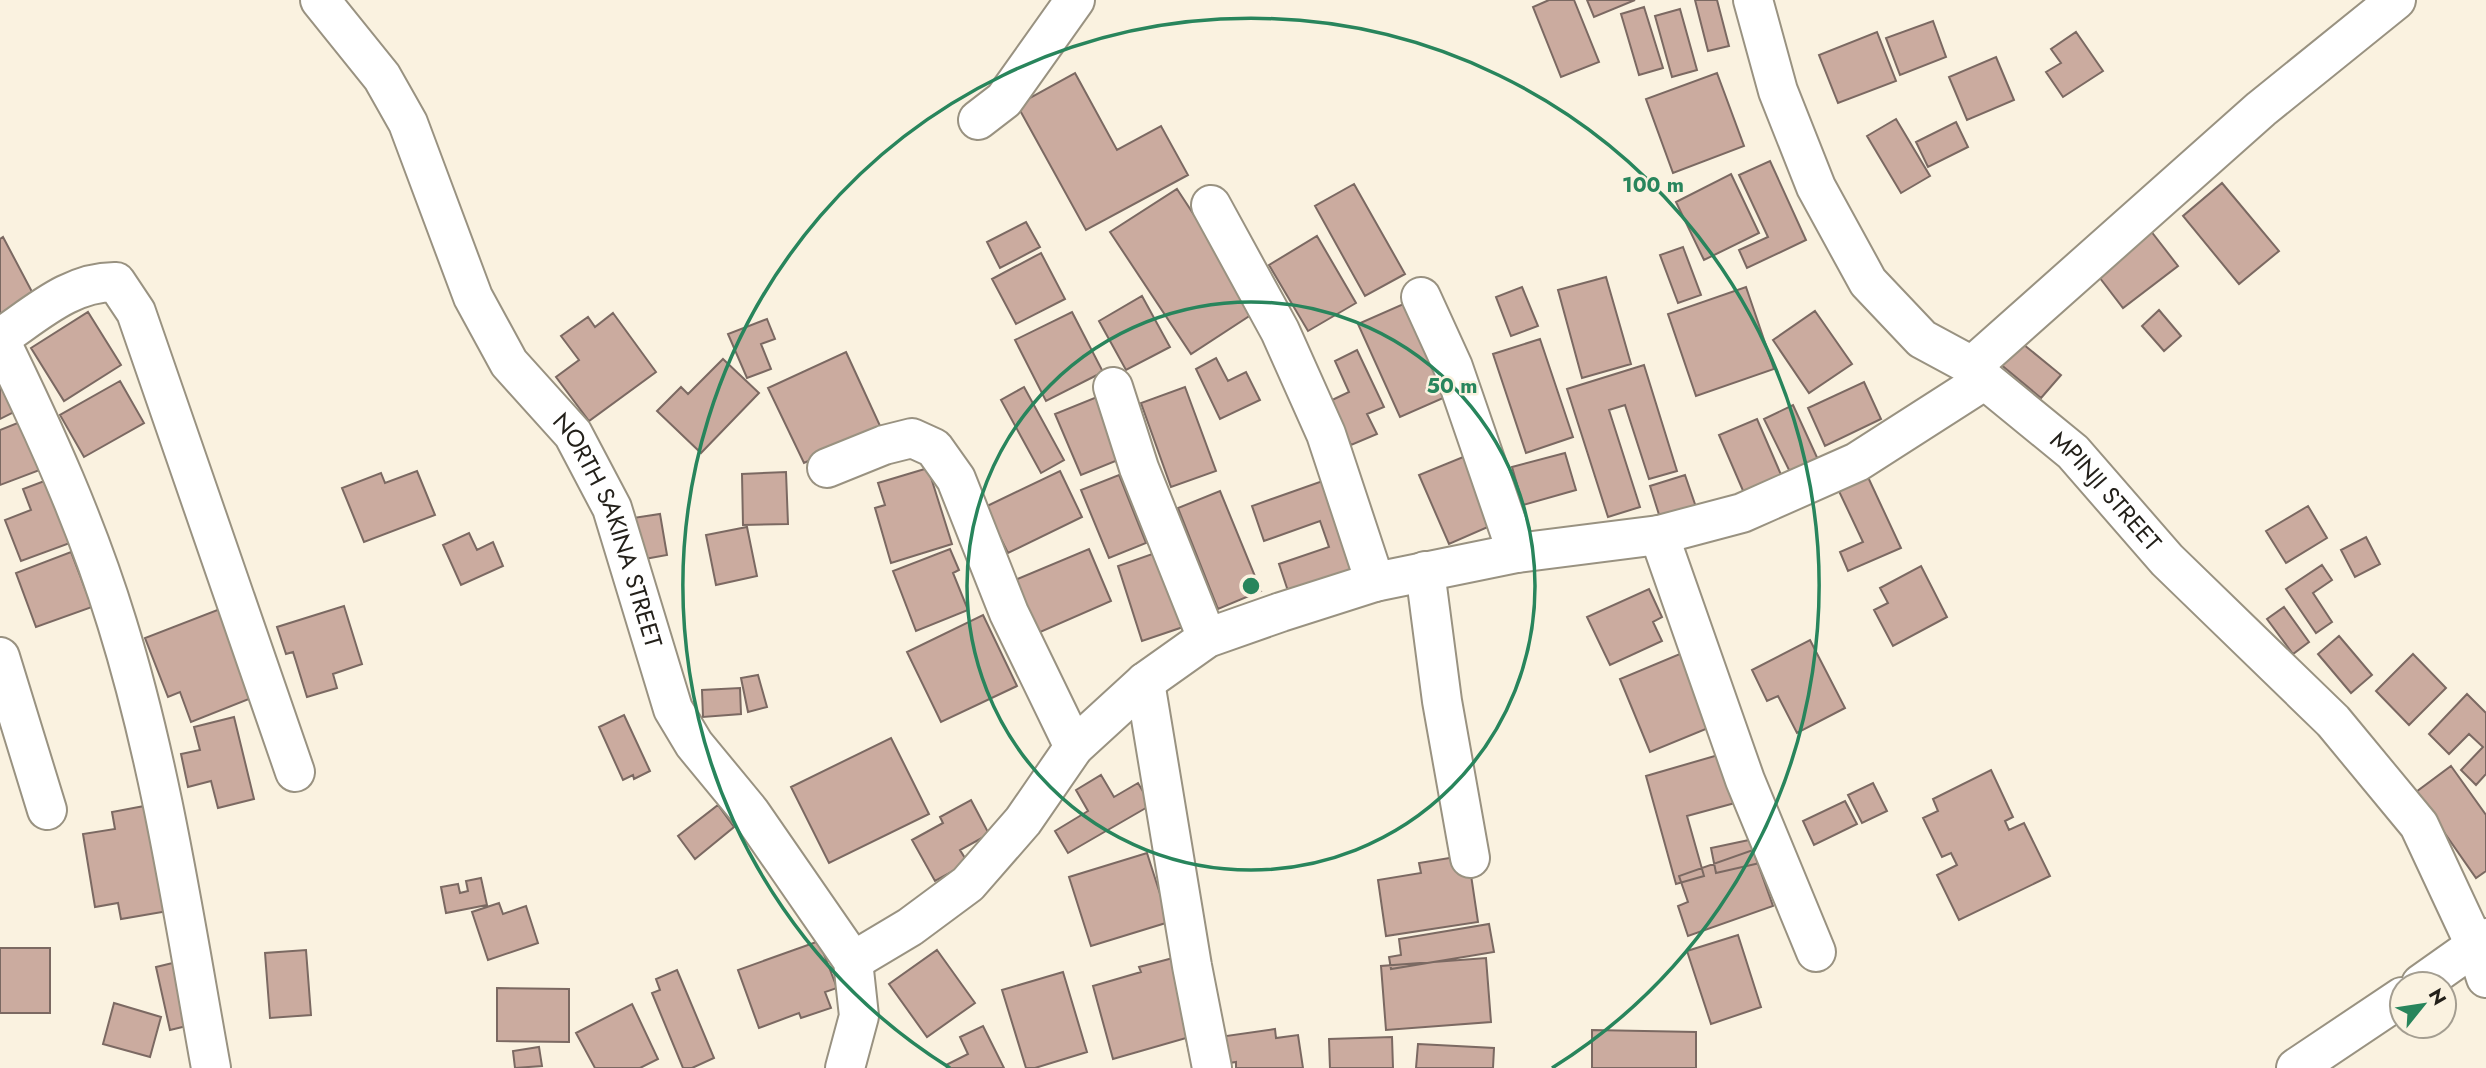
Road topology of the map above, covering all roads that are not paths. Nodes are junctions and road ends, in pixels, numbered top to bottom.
1 (320, 0) edge
2 (1075, 0) edge
3 (1753, 0) edge
4 (2396, 0) edge
5 (978, 120) dead end
6 (1211, 205) dead end
7 (1421, 297) dead end
8 (0, 339) edge
9 (1978, 373) junction
10 (1113, 387) dead end
11 (827, 468) dead end
12 (1659, 536) junction
13 (1517, 553) junction
14 (1425, 571) junction
15 (1375, 582) junction
16 (1207, 638) junction
17 (0, 657) edge
18 (1145, 682) junction
19 (1074, 747) junction
20 (295, 772) dead end
21 (47, 810) dead end
22 (1470, 858) dead end
23 (1816, 952) dead end
24 (2483, 955) edge
25 (853, 961) junction
26 (2451, 970) edge
27 (2388, 1006) edge
28 (211, 1068) edge
29 (845, 1068) edge
30 (1212, 1068) edge
31 (2296, 1068) edge

1 - 25 street, NORTH SAKINA STREET
2 - 5 street
3 - 9 street, MPINJI STREET
4 - 9 street
6 - 15 street
7 - 13 street
8 - 20 street
8 - 28 street
9 - 12 street
9 - 24 street, MPINJI STREET
10 - 16 street
11 - 19 street
12 - 13 street
12 - 23 street
13 - 14 street
14 - 15 street
14 - 22 street
15 - 16 street
16 - 18 street
17 - 21 street
18 - 19 street
18 - 30 street
19 - 25 street
24 - 26 street
25 - 29 street, NORTH SAKINA STREET
27 - 31 street

